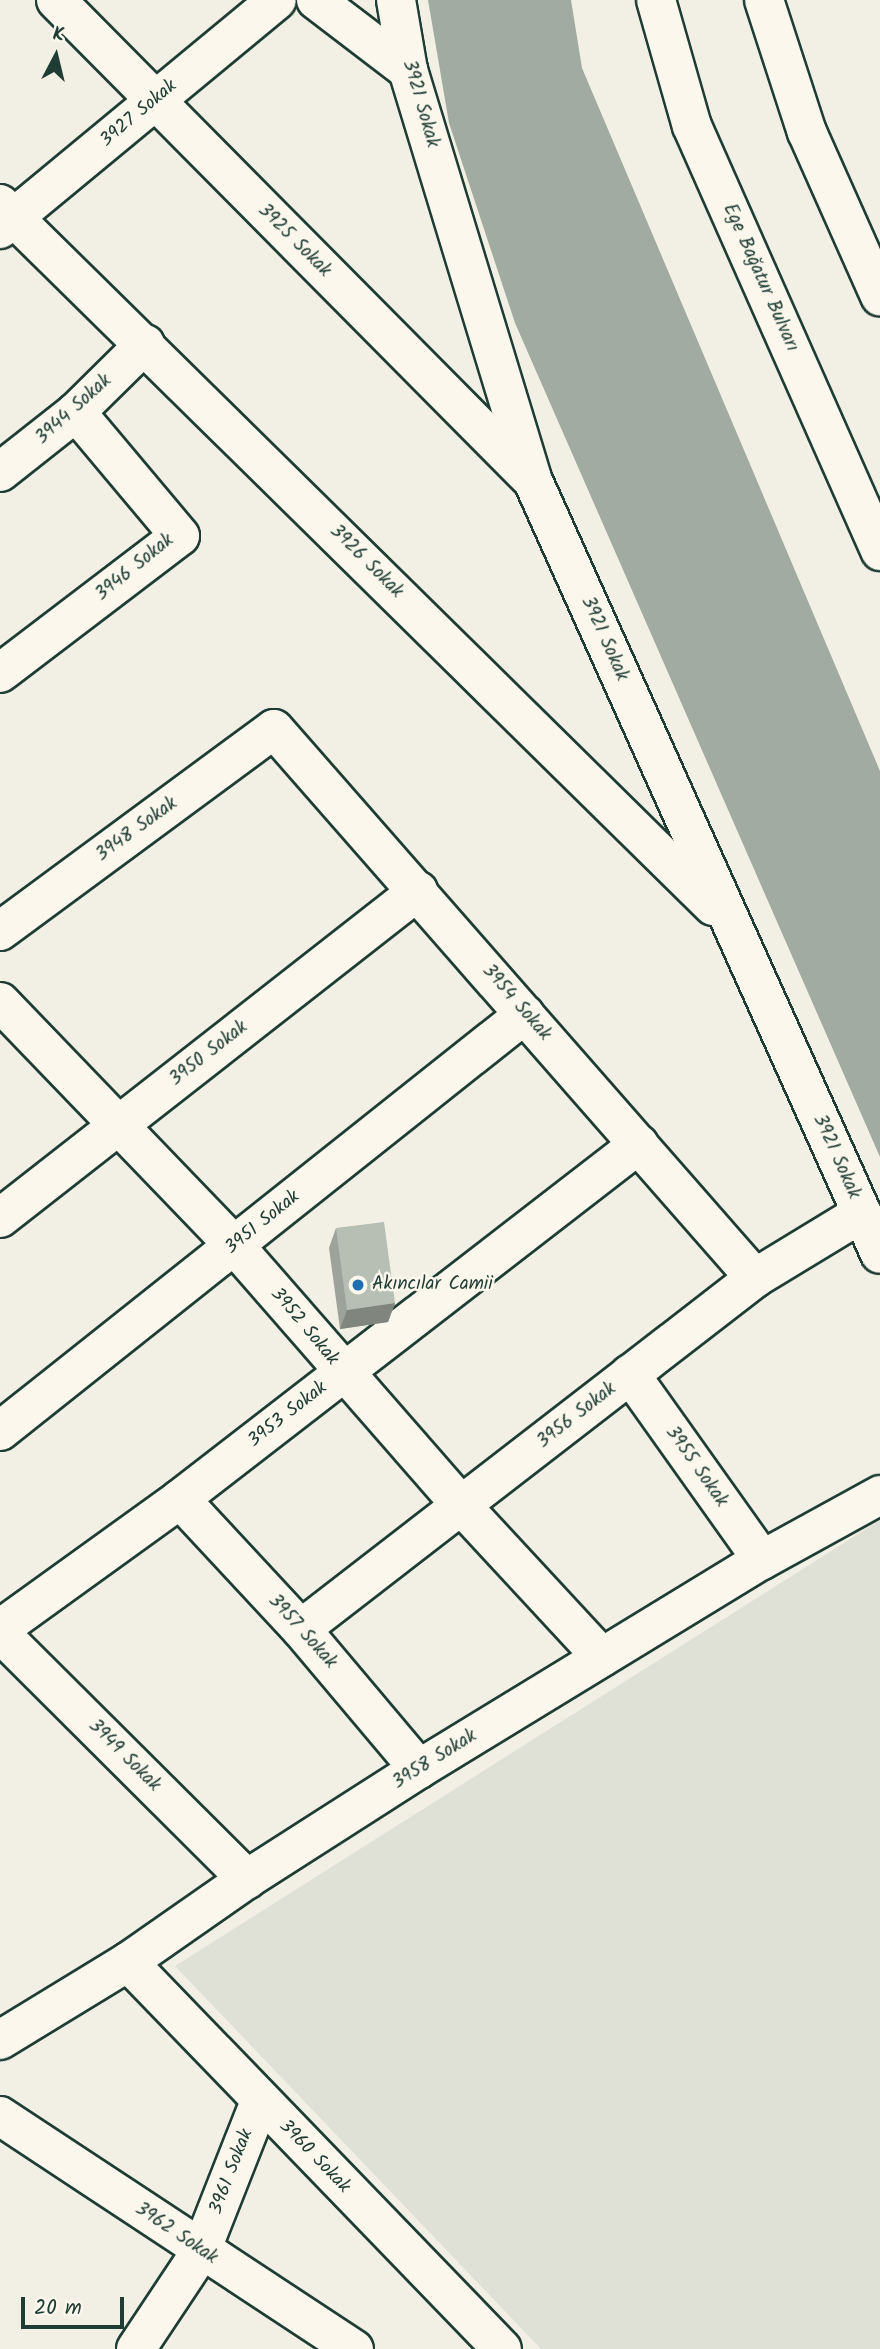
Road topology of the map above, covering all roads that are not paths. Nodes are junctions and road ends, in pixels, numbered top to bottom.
1 (57, 0) edge
2 (278, 0) edge
3 (316, 0) edge
4 (396, 0) edge
5 (656, 0) edge
6 (764, 0) edge
7 (408, 70) junction
8 (155, 101) junction
9 (5, 217) edge
10 (880, 296) edge
11 (145, 344) junction
12 (76, 412) junction
13 (0, 472) edge
14 (533, 481) junction
15 (880, 551) edge
16 (0, 673) edge
17 (274, 729) joint
18 (418, 891) junction
19 (730, 922) junction
20 (0, 931) edge
21 (0, 1002) edge
22 (525, 1014) junction
23 (121, 1124) junction
24 (639, 1144) junction
25 (862, 1213) junction
26 (0, 1218) edge
27 (235, 1246) junction
28 (880, 1254) edge
29 (755, 1278) junction
30 (343, 1372) junction
31 (630, 1374) junction
32 (0, 1430) edge
33 (880, 1495) edge
34 (180, 1499) junction
35 (461, 1505) junction
36 (762, 1560) junction
37 (300, 1629) junction
38 (0, 1631) edge
39 (602, 1657) junction
40 (419, 1769) junction
41 (247, 1879) junction
42 (128, 1962) junction
43 (0, 2040) edge
44 (260, 2101) junction
45 (0, 2116) edge
46 (201, 2251) junction
47 (136, 2349) edge
48 (354, 2349) edge
49 (502, 2349) edge

1 - 8 street, 3925 Sokak
2 - 8 street, 3927 Sokak
3 - 7 street
4 - 7 street, 3921 Sokak
5 - 15 street, Ege Bağatur Bulvarı
6 - 10 street
7 - 14 street, 3921 Sokak
8 - 9 street, 3927 Sokak
8 - 14 street, 3925 Sokak
9 - 11 street, 3926 Sokak
11 - 12 street, 3944 Sokak
11 - 19 street, 3926 Sokak
12 - 13 street, 3944 Sokak
12 - 16 street, 3946 Sokak
14 - 19 street, 3921 Sokak
17 - 18 street, 3954 Sokak
17 - 20 street, 3948 Sokak
18 - 22 street, 3954 Sokak
18 - 23 street, 3950 Sokak
19 - 25 street, 3921 Sokak
21 - 23 street, 3952 Sokak
22 - 24 street, 3954 Sokak
22 - 27 street, 3951 Sokak
23 - 26 street, 3950 Sokak
23 - 27 street, 3952 Sokak
24 - 29 street, 3954 Sokak
24 - 30 street, 3953 Sokak
25 - 28 street, 3921 Sokak
25 - 29 street, 3956 Sokak
27 - 30 street, 3952 Sokak
27 - 32 street, 3951 Sokak
29 - 31 street, 3956 Sokak
30 - 34 street, 3953 Sokak
30 - 35 street, 3952 Sokak
31 - 35 street, 3956 Sokak
31 - 36 street, 3955 Sokak
33 - 36 street, 3958 Sokak
34 - 37 street, 3957 Sokak
34 - 38 street, 3953 Sokak
35 - 37 street, 3956 Sokak
35 - 39 street, 3952 Sokak
36 - 39 street, 3958 Sokak
37 - 40 street, 3957 Sokak
38 - 41 street, 3949 Sokak
39 - 40 street, 3958 Sokak
40 - 41 street, 3958 Sokak
41 - 42 street, 3958 Sokak
42 - 43 street, 3958 Sokak
42 - 44 street, 3960 Sokak
44 - 46 street, 3961 Sokak
44 - 49 street, 3960 Sokak
45 - 46 street, 3962 Sokak
46 - 47 street, 3961 Sokak
46 - 48 street, 3962 Sokak

